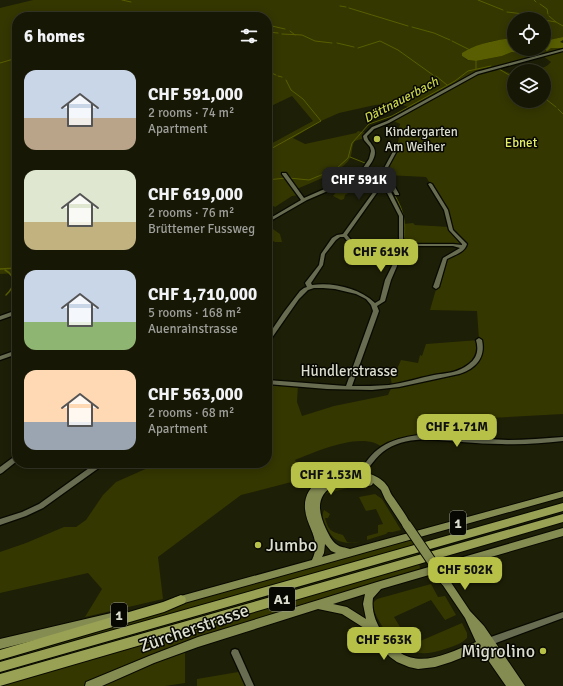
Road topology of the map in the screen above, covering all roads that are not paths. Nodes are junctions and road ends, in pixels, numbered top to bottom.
1 (563, 50) edge
2 (397, 146) dead end
3 (365, 170) junction
4 (384, 171) junction
5 (286, 177) dead end
6 (430, 184) dead end
7 (381, 185) junction
8 (397, 194) dead end
9 (303, 200) junction
10 (272, 219) edge
11 (345, 235) junction
12 (464, 247) junction
13 (401, 249) junction
14 (395, 262) junction
15 (310, 287) junction
16 (436, 287) dead end
17 (375, 304) junction
18 (12, 314) edge
19 (0, 318) edge
20 (272, 335) edge
21 (479, 340) dead end
22 (12, 354) edge
23 (0, 358) edge
24 (272, 382) edge
25 (349, 386) junction
26 (563, 439) edge
27 (12, 462) edge
28 (94, 468) edge
29 (0, 471) edge
30 (360, 477) junction
31 (563, 494) edge
32 (563, 507) edge
33 (563, 518) edge
34 (0, 522) edge
35 (563, 532) edge
36 (352, 553) junction
37 (315, 563) junction
38 (377, 586) junction
39 (182, 600) junction
40 (318, 606) junction
41 (563, 615) edge
42 (374, 628) junction
43 (487, 643) junction
44 (0, 644) edge
45 (236, 653) dead end
46 (0, 655) edge
47 (0, 667) edge
48 (0, 680) edge
49 (90, 686) edge
50 (250, 686) edge
51 (512, 686) edge
52 (520, 686) edge

1 - 3 street
2 - 4 street
3 - 4 street
3 - 7 street
3 - 9 street
4 - 8 street
5 - 9 street
6 - 12 street
7 - 11 street
7 - 13 street
9 - 10 street
11 - 14 street
11 - 15 street
12 - 13 street
12 - 16 street
13 - 14 street
14 - 17 street
15 - 17 street
15 - 20 street
17 - 25 street
18 - 19 street
21 - 25 street, Hündlerstrasse
22 - 23 street
24 - 25 street, Hündlerstrasse
26 - 30 street
27 - 29 street
28 - 34 street
30 - 36 main road
30 - 37 main road
30 - 43 main road, bridge
31 - 36 main road, Zürcherstrasse / 1
32 - 47 highway, A1
33 - 48 highway, A1
35 - 38 main road, Zürcherstrasse
36 - 37 main road, Zürcherstrasse / 1
37 - 39 main road, Zürcherstrasse / 1
38 - 40 main road, Zürcherstrasse
38 - 42 main road
39 - 44 main road, Zürcherstrasse / 1
39 - 46 highway
40 - 42 main road
40 - 49 main road, Zürcherstrasse
41 - 43 street
42 - 43 main road
43 - 51 main road
43 - 52 main road
45 - 50 street

